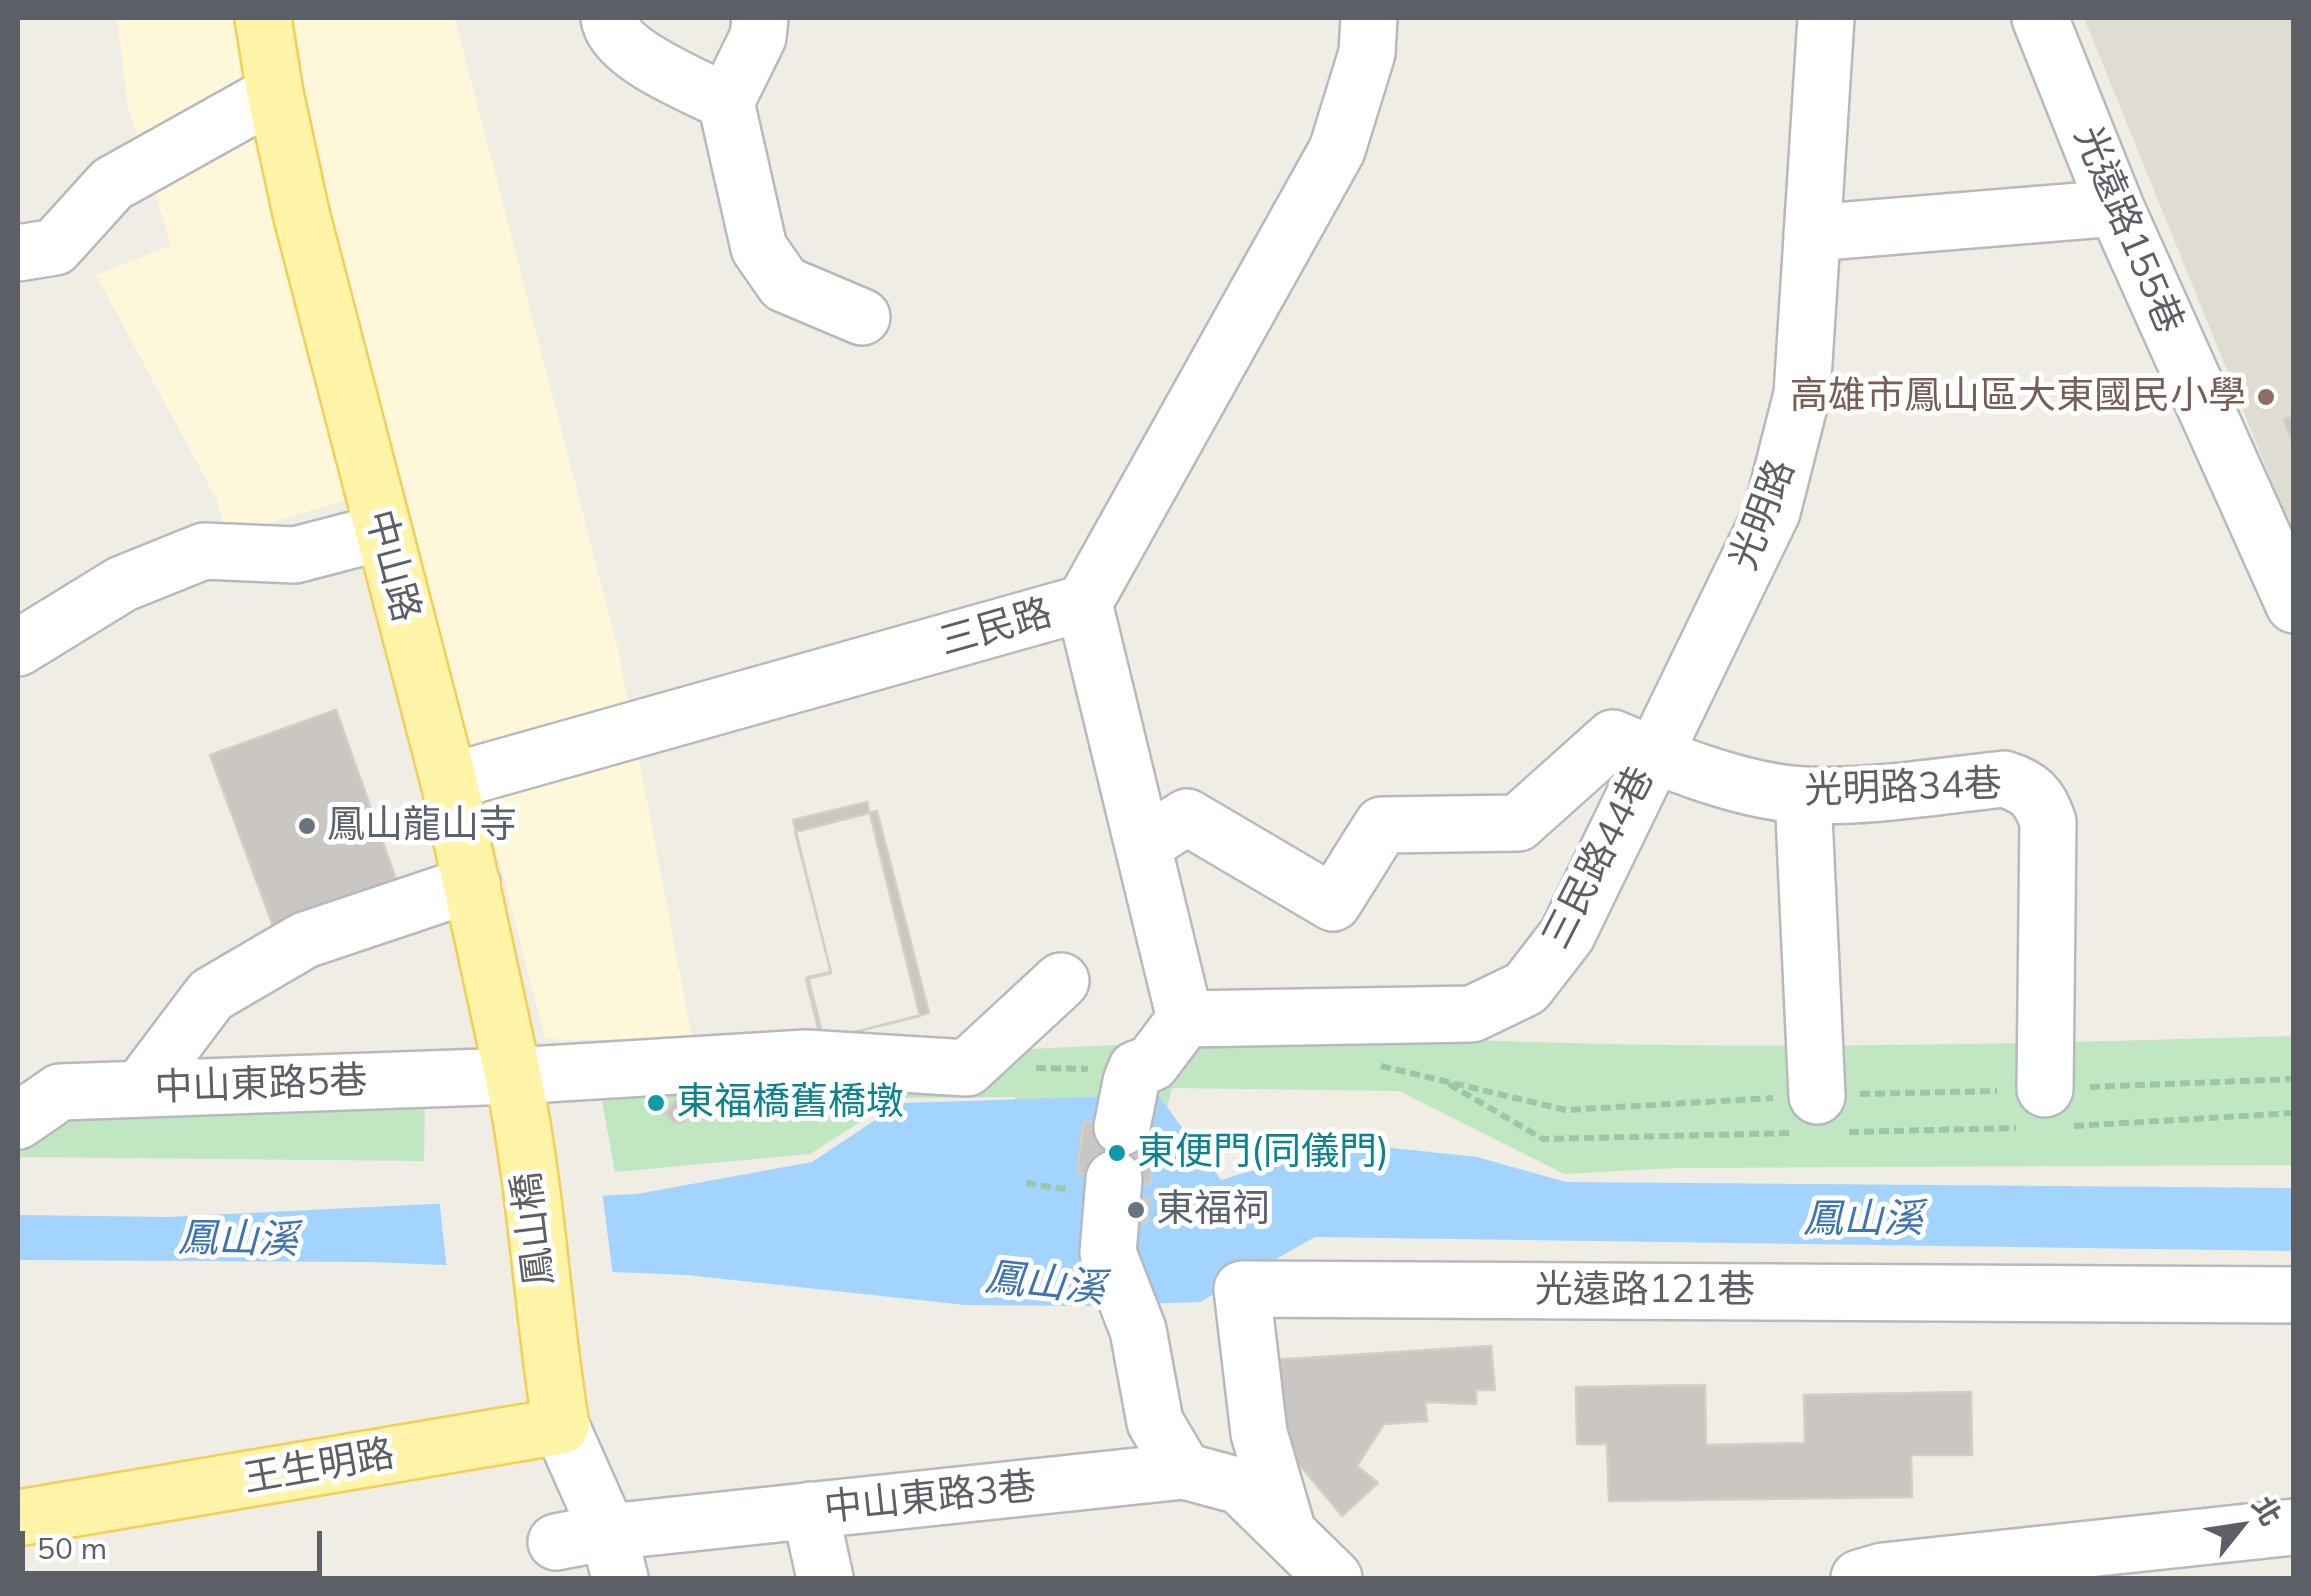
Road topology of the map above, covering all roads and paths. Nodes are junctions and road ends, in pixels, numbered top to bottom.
1 (264, 18) edge
2 (610, 18) edge
3 (760, 18) edge
4 (1369, 18) edge
5 (1826, 18) edge
6 (2040, 18) edge
7 (275, 93) junction
8 (726, 102) junction
9 (2116, 208) junction
10 (1812, 234) junction
11 (18, 253) edge
12 (862, 317) dead end
13 (383, 532) junction
14 (1084, 602) junction
15 (2294, 605) edge
16 (18, 648) edge
17 (1654, 756) junction
18 (449, 782) junction
19 (1803, 795) junction
20 (1143, 845) junction
21 (472, 884) junction
22 (1061, 981) dead end
23 (1185, 1019) junction
24 (1369, 1064) dead end
25 (968, 1068) junction
26 (2294, 1079) edge
27 (1444, 1081) junction
28 (140, 1089) junction
29 (517, 1096) junction
30 (1126, 1114) junction
31 (2294, 1114) edge
32 (2047, 1115) junction
33 (1818, 1120) junction
34 (18, 1121) edge
35 (2294, 1295) edge
36 (561, 1426) junction
37 (1184, 1471) junction
38 (810, 1510) junction
39 (18, 1518) edge
40 (2294, 1528) edge
41 (1287, 1529) junction
42 (586, 1558) edge
43 (825, 1578) edge
44 (1334, 1578) edge
45 (1860, 1578) edge

1 - 7 main road, 中山路
2 - 8 street
3 - 8 street
4 - 14 street, 三民路
5 - 10 street, 光明路
6 - 9 street, 光遠路155巷
7 - 11 street
7 - 13 main road, 中山路
8 - 12 street
9 - 10 street
9 - 15 street, 光遠路155巷
10 - 17 street, 光明路
13 - 16 street
13 - 18 main road, 中山路
14 - 18 street, 三民路
14 - 20 street
17 - 19 street, 光明路34巷
17 - 20 street, 三民路44巷
17 - 23 street, 三民路44巷
18 - 21 main road, 中山路
19 - 32 street, 光明路34巷
19 - 33 street
20 - 23 street
21 - 28 street
21 - 29 main road, 中山路
22 - 25 street
23 - 30 street
24 - 27 path
25 - 29 street, 中山東路5巷
25 - 30 path
26 - 32 path
27 - 33 path
27 - 33 path
28 - 29 street, 中山東路5巷
28 - 34 street, 中山東路5巷
29 - 36 main road, 鳳山橋
30 - 37 street
31 - 32 path
32 - 33 path
32 - 33 path
35 - 41 street, 光遠路121巷
36 - 39 main road, 王生明路
36 - 42 street
37 - 38 street, 中山東路3巷
37 - 41 street, 中山東路3巷
38 - 42 street, 中山東路3巷
38 - 43 street
40 - 45 street
41 - 44 street, 中山東路3巷

